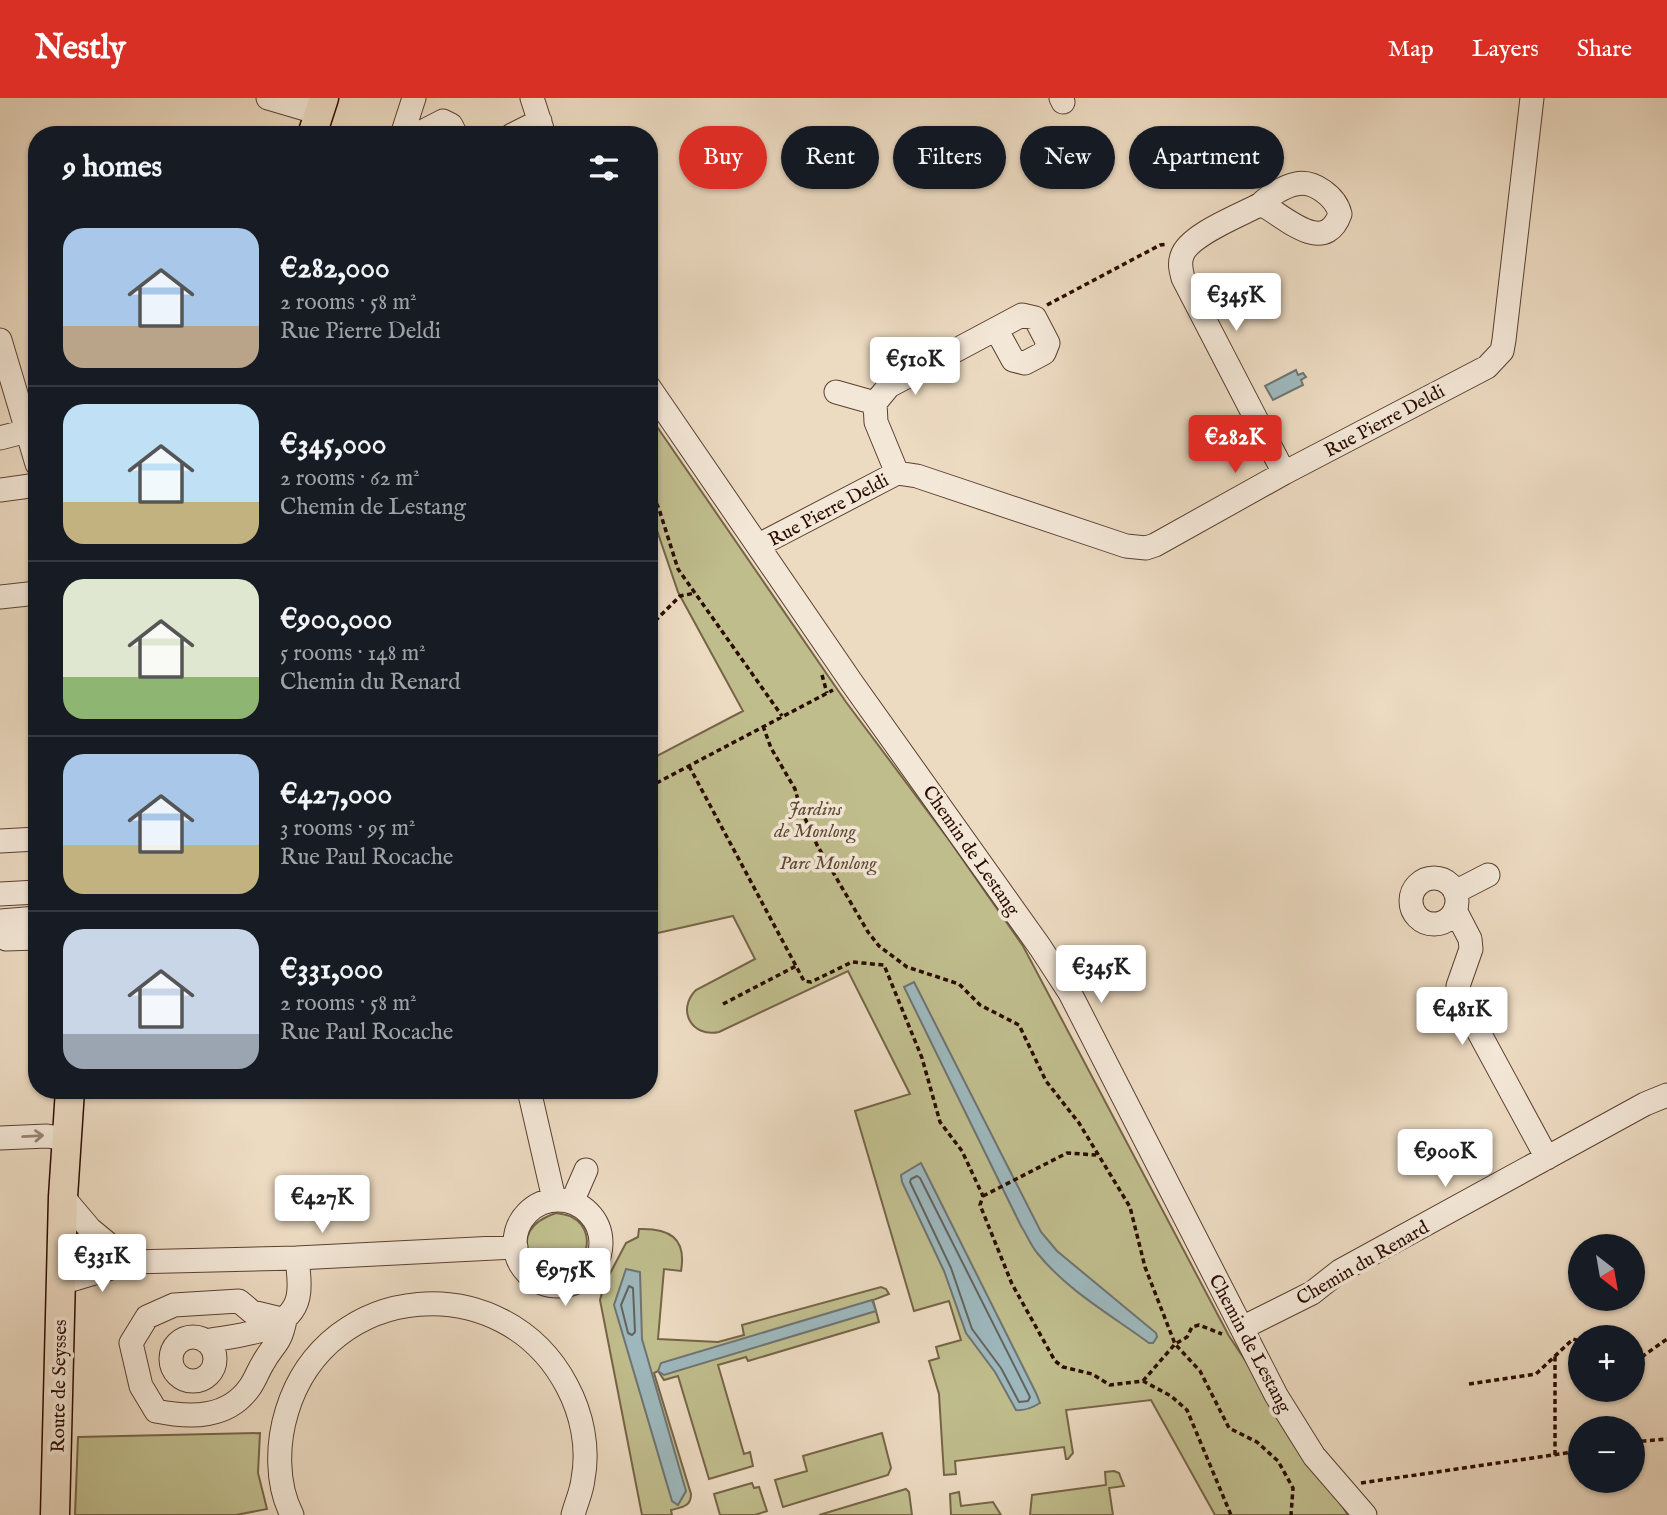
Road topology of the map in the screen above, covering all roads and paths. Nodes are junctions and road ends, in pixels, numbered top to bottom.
1 (268, 98) edge
2 (414, 98) edge
3 (532, 98) edge
4 (1532, 98) edge
5 (318, 115) edge
6 (405, 126) edge
7 (433, 126) edge
8 (452, 126) edge
9 (541, 126) edge
10 (1261, 204) dead end
11 (1195, 239) junction
12 (1022, 315) junction
13 (996, 328) junction
14 (0, 340) edge
15 (836, 392) dead end
16 (658, 400) edge
17 (875, 404) junction
18 (27, 431) junction
19 (28, 434) edge
20 (0, 438) edge
21 (1284, 473) junction
22 (897, 474) junction
23 (28, 486) edge
24 (0, 490) edge
25 (658, 507) edge
26 (760, 545) junction
27 (695, 593) junction
28 (28, 594) edge
29 (0, 597) edge
30 (658, 618) edge
31 (852, 683) junction
32 (782, 716) junction
33 (764, 726) junction
34 (689, 766) junction
35 (658, 782) edge
36 (28, 826) edge
37 (0, 827) edge
38 (28, 839) edge
39 (0, 841) edge
40 (1488, 875) dead end
41 (28, 892) edge
42 (0, 894) edge
43 (28, 921) edge
44 (3, 930) edge
45 (28, 937) edge
46 (892, 958) junction
47 (884, 965) junction
48 (796, 966) junction
49 (723, 1004) dead end
50 (1667, 1096) edge
51 (70, 1099) edge
52 (532, 1099) edge
53 (0, 1138) edge
54 (66, 1139) junction
55 (1097, 1154) junction
56 (1547, 1158) junction
57 (586, 1170) dead end
58 (983, 1196) junction
59 (63, 1198) junction
60 (563, 1201) junction
61 (516, 1247) junction
62 (297, 1258) junction
63 (130, 1262) junction
64 (61, 1270) junction
65 (285, 1320) junction
66 (1242, 1328) junction
67 (1667, 1339) edge
68 (1175, 1344) junction
69 (1568, 1344) edge
70 (210, 1350) dead end
71 (1645, 1355) edge
72 (1555, 1356) junction
73 (1143, 1381) junction
74 (1469, 1384) dead end
75 (1667, 1439) edge
76 (1645, 1441) edge
77 (1568, 1453) edge
78 (1555, 1455) junction
79 (1345, 1491) junction
80 (55, 1515) edge
81 (292, 1515) edge
82 (573, 1515) edge
83 (1231, 1515) edge
84 (1291, 1515) edge
85 (1365, 1515) edge

1 - 5 street
2 - 6 street
3 - 9 street
4 - 21 street, Rue Pierre Deldi
7 - 8 street
10 - 11 street
11 - 12 path
11 - 21 street
12 - 13 street
12 - 13 street
13 - 17 street
14 - 18 street
15 - 17 street
16 - 26 street, Chemin de Lestang
17 - 22 street
18 - 19 street
18 - 20 street
21 - 22 street, Rue Pierre Deldi
22 - 26 street, Rue Pierre Deldi
23 - 24 street
25 - 27 path
26 - 31 street, Chemin de Lestang
27 - 30 path
27 - 32 path
28 - 29 street
31 - 32 path
31 - 66 street, Chemin de Lestang
32 - 33 path
33 - 34 path
33 - 46 path
34 - 35 path
34 - 48 path
36 - 37 street
38 - 39 street
40 - 56 street
41 - 42 street
43 - 44 street
44 - 45 street
46 - 47 path
46 - 55 path
47 - 48 path
47 - 58 path
48 - 49 path
50 - 56 street, Chemin du Renard
51 - 54 main road, Route de Seysses
52 - 60 street
53 -> 54 street
54 - 59 main road, Route de Seysses
55 - 58 path
55 - 68 path
56 - 66 street, Chemin du Renard
57 - 60 street
58 - 73 path
59 - 63 street
59 - 64 main road, Route de Seysses
60 - 61 street
60 - 61 street
61 - 62 street
62 - 63 street
62 - 65 street
63 - 64 street
64 - 80 main road, Route de Seysses
65 - 65 street
65 - 70 street
66 - 68 path
66 - 79 street, Chemin de Lestang
67 - 71 path
68 - 73 path
68 - 84 path
69 - 72 path
72 - 74 path
72 - 78 path
73 - 83 path
75 - 76 path
77 - 78 path
78 - 79 path
79 - 85 street, Chemin de Lestang
81 - 82 street

